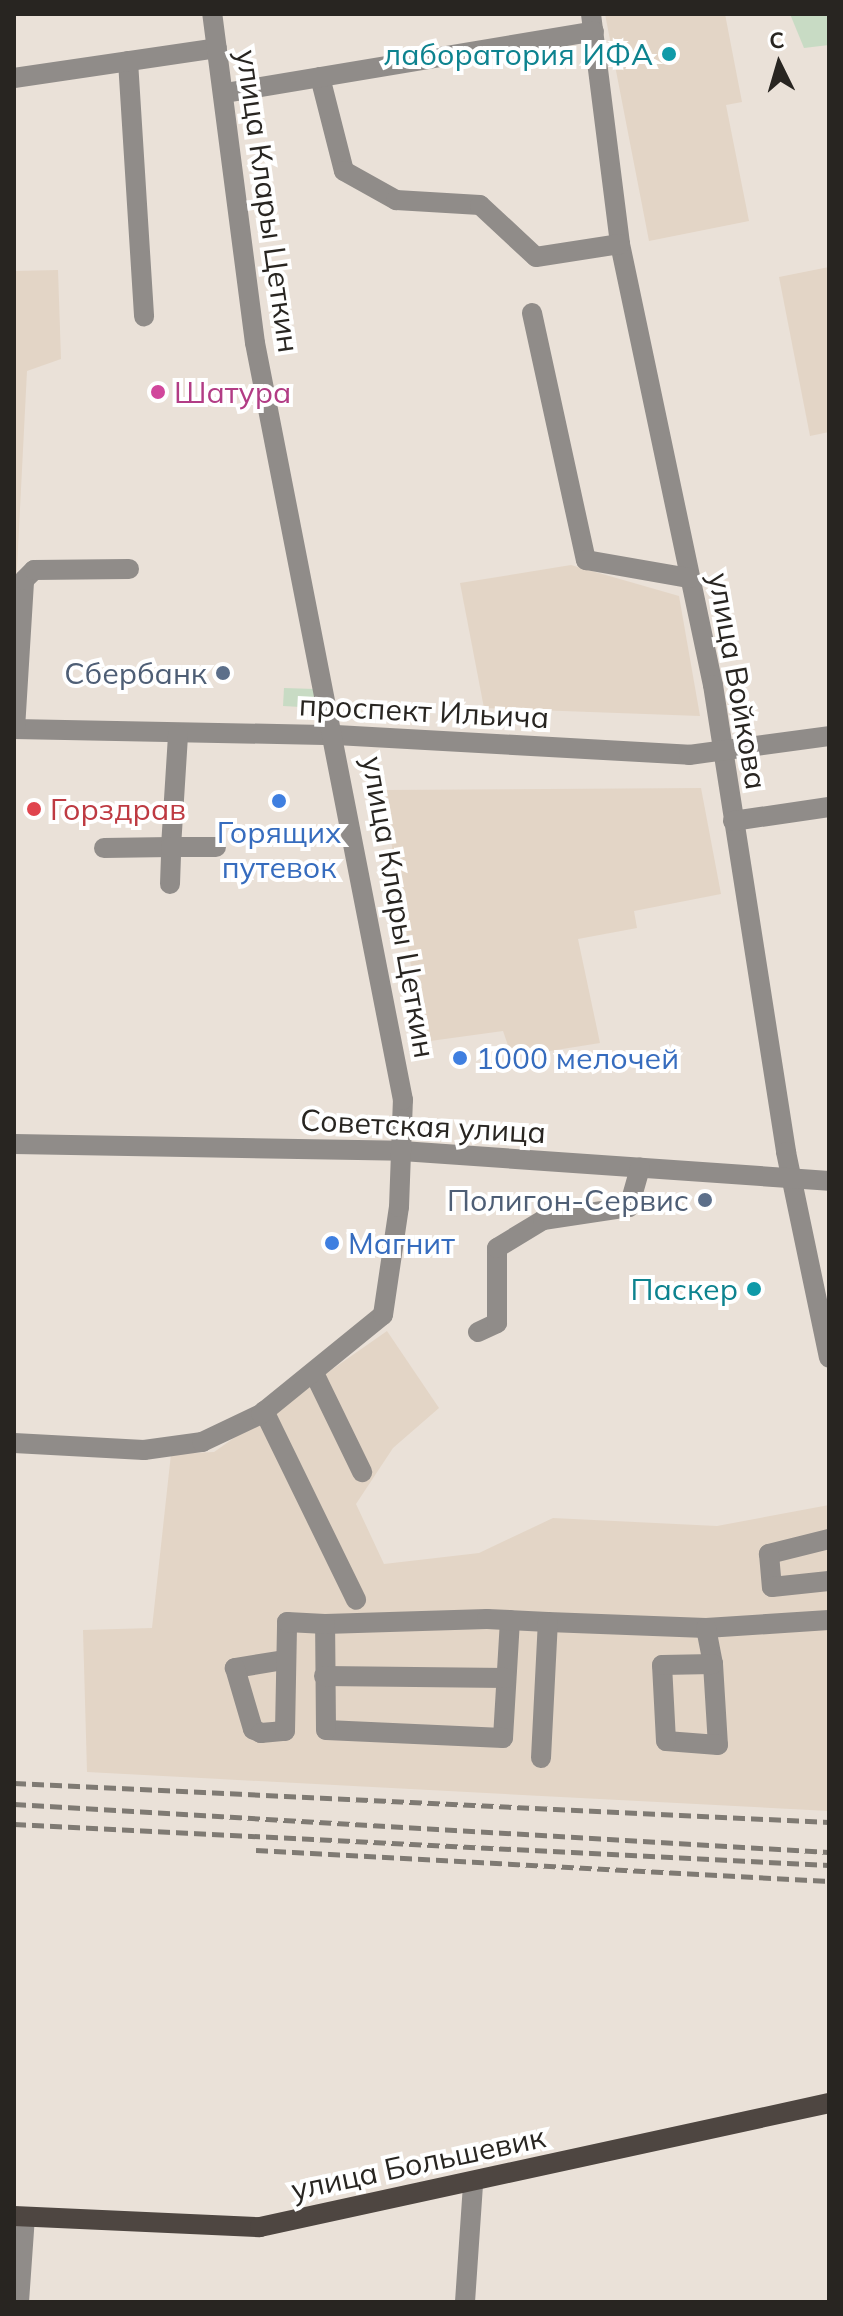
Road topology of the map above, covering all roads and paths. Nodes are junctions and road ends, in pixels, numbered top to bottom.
1 (212, 14) edge
2 (592, 22) edge
3 (217, 48) junction
4 (128, 61) junction
5 (320, 77) junction
6 (14, 78) edge
7 (225, 93) junction
8 (620, 244) junction
9 (532, 313) dead end
10 (144, 316) dead end
11 (129, 569) dead end
12 (689, 578) junction
13 (14, 729) edge
14 (178, 735) junction
15 (336, 735) junction
16 (829, 736) edge
17 (724, 753) junction
18 (829, 807) edge
19 (733, 821) junction
20 (171, 847) junction
21 (216, 847) dead end
22 (104, 848) dead end
23 (170, 884) dead end
24 (14, 1144) edge
25 (402, 1151) junction
26 (640, 1168) junction
27 (794, 1179) junction
28 (829, 1181) edge
29 (478, 1332) dead end
30 (829, 1358) edge
31 (315, 1375) junction
32 (264, 1411) junction
33 (14, 1443) edge
34 (362, 1472) dead end
35 (829, 1539) edge
36 (829, 1581) edge
37 (356, 1600) dead end
38 (510, 1620) junction
39 (829, 1620) edge
40 (548, 1622) junction
41 (325, 1624) junction
42 (706, 1628) junction
43 (284, 1660) dead end
44 (713, 1664) junction
45 (324, 1676) junction
46 (506, 1678) junction
47 (541, 1758) dead end
48 (829, 2103) edge
49 (473, 2184) junction
50 (19, 2216) edge
51 (19, 2302) edge
52 (465, 2302) edge

1 - 3 street, улица Клары Цеткин
2 - 5 street
2 - 8 street, улица Войкова
3 - 4 street
3 - 7 street, улица Клары Цеткин
4 - 6 street
4 - 10 street
5 - 7 street
5 - 8 street
7 - 15 street, улица Клары Цеткин
8 - 12 street, улица Войкова
9 - 12 street
11 - 13 street
12 - 17 street, улица Войкова
13 - 14 street, проспект Ильича
14 - 15 street, проспект Ильича
14 - 20 street
15 - 17 street, проспект Ильича
15 - 25 street, улица Клары Цеткин
16 - 17 street, проспект Ильича
17 - 19 street, улица Войкова
18 - 19 street
19 - 27 street, улица Войкова
20 - 21 street
20 - 22 street
20 - 23 street
24 - 25 street, Советская улица
25 - 26 street, Советская улица
25 - 31 street, улица Клары Цеткин
26 - 27 street, Советская улица
26 - 29 street
27 - 28 street, Советская улица
27 - 30 street, улица Войкова
31 - 32 street, улица Клары Цеткин
31 - 34 street
32 - 33 street, улица Клары Цеткин
32 - 37 street
35 - 36 street
38 - 40 street
38 - 41 street
38 - 46 street
39 - 42 street
40 - 42 street
40 - 47 street
41 - 43 street
41 - 45 street
42 - 44 street
44 - 44 street
45 - 46 street
45 - 46 street
48 - 49 main road, улица Большевик
49 - 50 main road, улица Большевик
49 - 52 street
50 - 51 street

